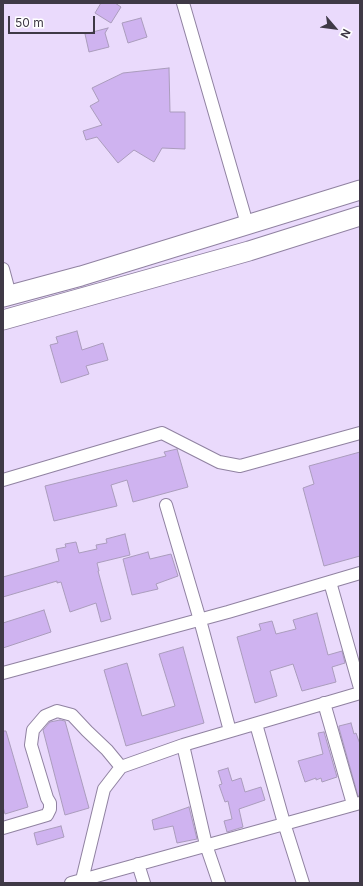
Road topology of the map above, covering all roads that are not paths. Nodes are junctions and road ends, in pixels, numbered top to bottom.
1 (184, 3) edge
2 (360, 190) edge
3 (360, 216) edge
4 (247, 224) junction
5 (3, 269) edge
6 (7, 296) edge
7 (3, 320) edge
8 (360, 433) edge
9 (3, 480) edge
10 (166, 505) dead end
11 (360, 573) edge
12 (330, 582) junction
13 (200, 620) junction
14 (3, 673) edge
15 (360, 688) edge
16 (360, 692) edge
17 (324, 703) junction
18 (256, 724) junction
19 (230, 731) junction
20 (183, 745) junction
21 (121, 767) junction
22 (357, 803) edge
23 (284, 823) junction
24 (3, 828) edge
25 (206, 845) junction
26 (138, 864) junction
27 (79, 882) edge
28 (144, 883) edge
29 (219, 883) edge
30 (303, 883) edge

1 - 4 street
2 - 4 main road
3 - 7 main road
4 - 6 main road
5 - 6 street
8 - 9 street
10 - 13 street
11 - 12 street
12 - 13 street
12 - 15 street
13 - 14 street
13 - 19 street
16 - 17 street
17 - 18 street
17 - 22 street
18 - 19 street
18 - 23 street
19 - 20 street
20 - 21 street
20 - 25 street
21 - 24 street
21 - 27 street
22 - 23 street
23 - 25 street
23 - 30 street
25 - 26 street
25 - 29 street
26 - 27 street
26 - 28 street

